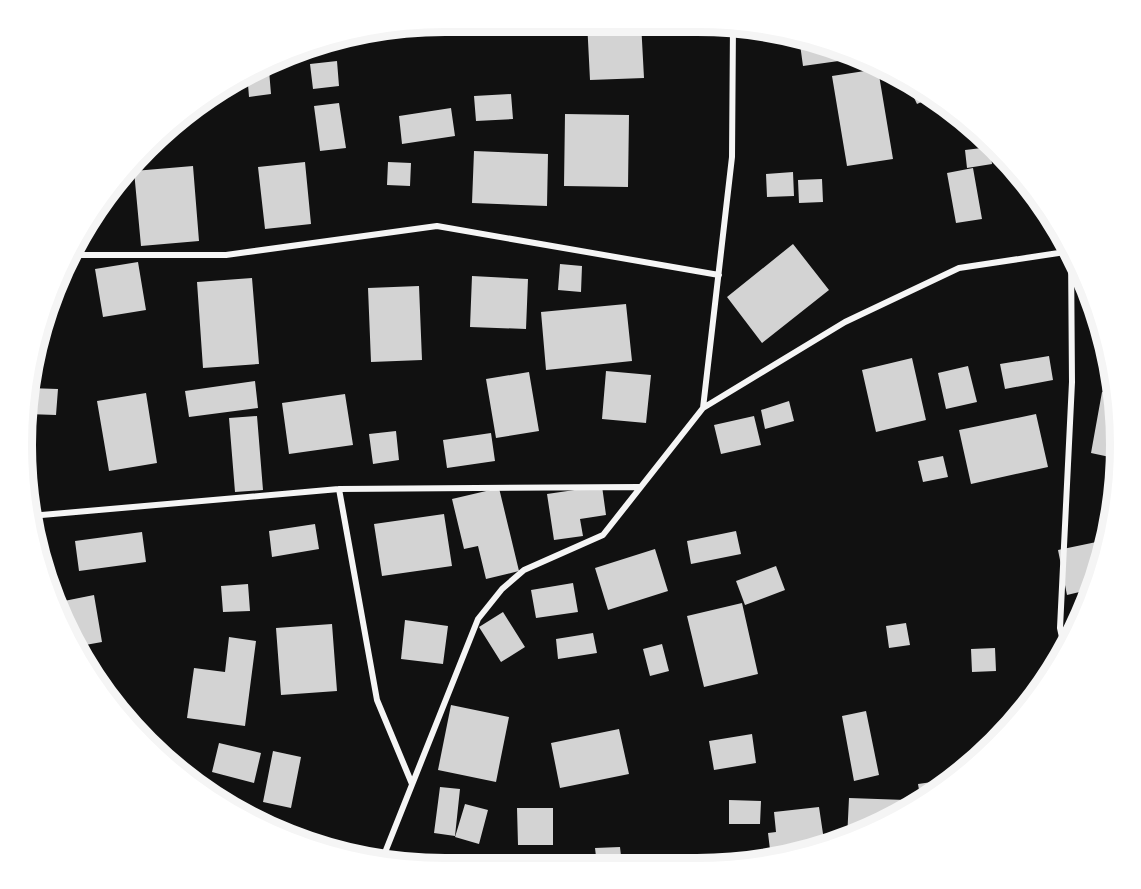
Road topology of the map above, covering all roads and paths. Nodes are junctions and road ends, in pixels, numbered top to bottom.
1 (733, 33) edge
2 (1062, 252) edge
3 (78, 255) edge
4 (1071, 271) edge
5 (719, 275) junction
6 (703, 408) junction
7 (639, 487) junction
8 (339, 489) junction
9 (38, 515) edge
10 (1062, 637) edge
11 (412, 784) junction
12 (385, 853) edge

1 - 5 street
2 - 6 street
3 - 5 street
4 - 10 street
5 - 6 street
6 - 7 street
7 - 8 street
7 - 11 street
8 - 9 street
8 - 11 street
11 - 12 street

